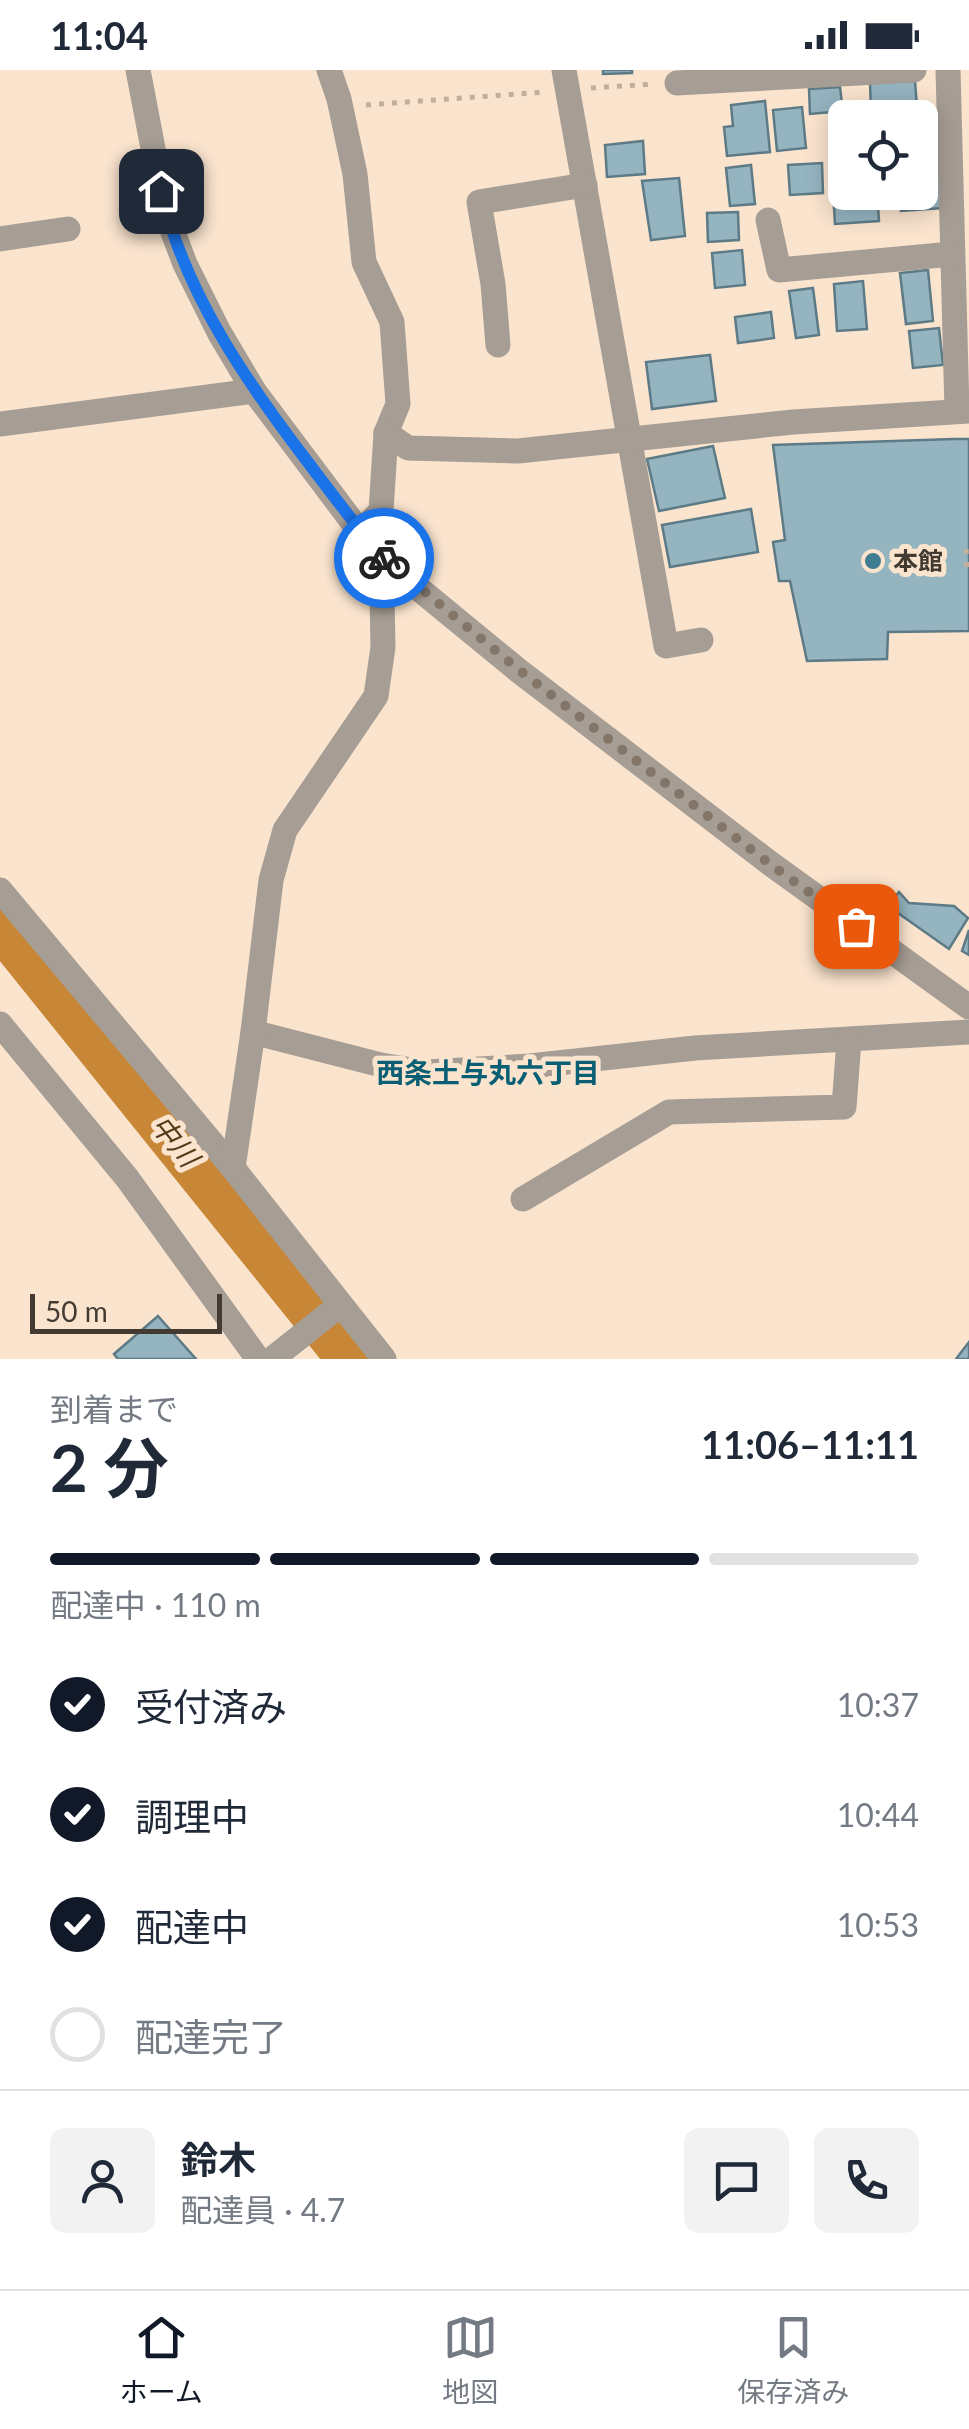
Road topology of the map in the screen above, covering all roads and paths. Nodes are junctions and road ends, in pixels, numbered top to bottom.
1 (138, 70) edge
2 (329, 70) edge
3 (914, 70) edge
4 (948, 70) edge
5 (565, 80) edge
6 (677, 83) joint
7 (341, 106) junction
8 (585, 185) junction
9 (768, 220) dead end
10 (68, 229) dead end
11 (0, 239) edge
12 (952, 254) junction
13 (498, 345) dead end
14 (254, 390) junction
15 (963, 411) edge
16 (0, 424) edge
17 (386, 433) junction
18 (631, 437) junction
19 (360, 532) junction
20 (966, 549) dead end
21 (391, 566) junction
22 (967, 574) edge
23 (702, 640) dead end
24 (0, 890) edge
25 (969, 1007) edge
26 (0, 1024) edge
27 (254, 1032) junction
28 (969, 1032) edge
29 (849, 1040) junction
30 (233, 1168) junction
31 (523, 1199) dead end
32 (337, 1307) junction
33 (268, 1358) edge
34 (384, 1359) edge

1 - 14 street
2 - 7 street
3 - 6 street
4 - 12 street
5 - 6 path
5 - 7 path
5 - 8 street
7 - 17 street
8 - 13 street
8 - 18 street
9 - 12 street
10 - 11 street
12 - 15 street
14 - 16 street
14 - 19 street
15 - 18 street
17 - 18 street
17 - 19 street
18 - 23 street
19 - 21 street
20 - 22 path
21 - 25 street
21 - 27 street
24 - 30 street
26 - 33 street
27 - 29 street
27 - 30 street
28 - 29 street
29 - 31 street
30 - 32 street
32 - 33 street
32 - 34 street

